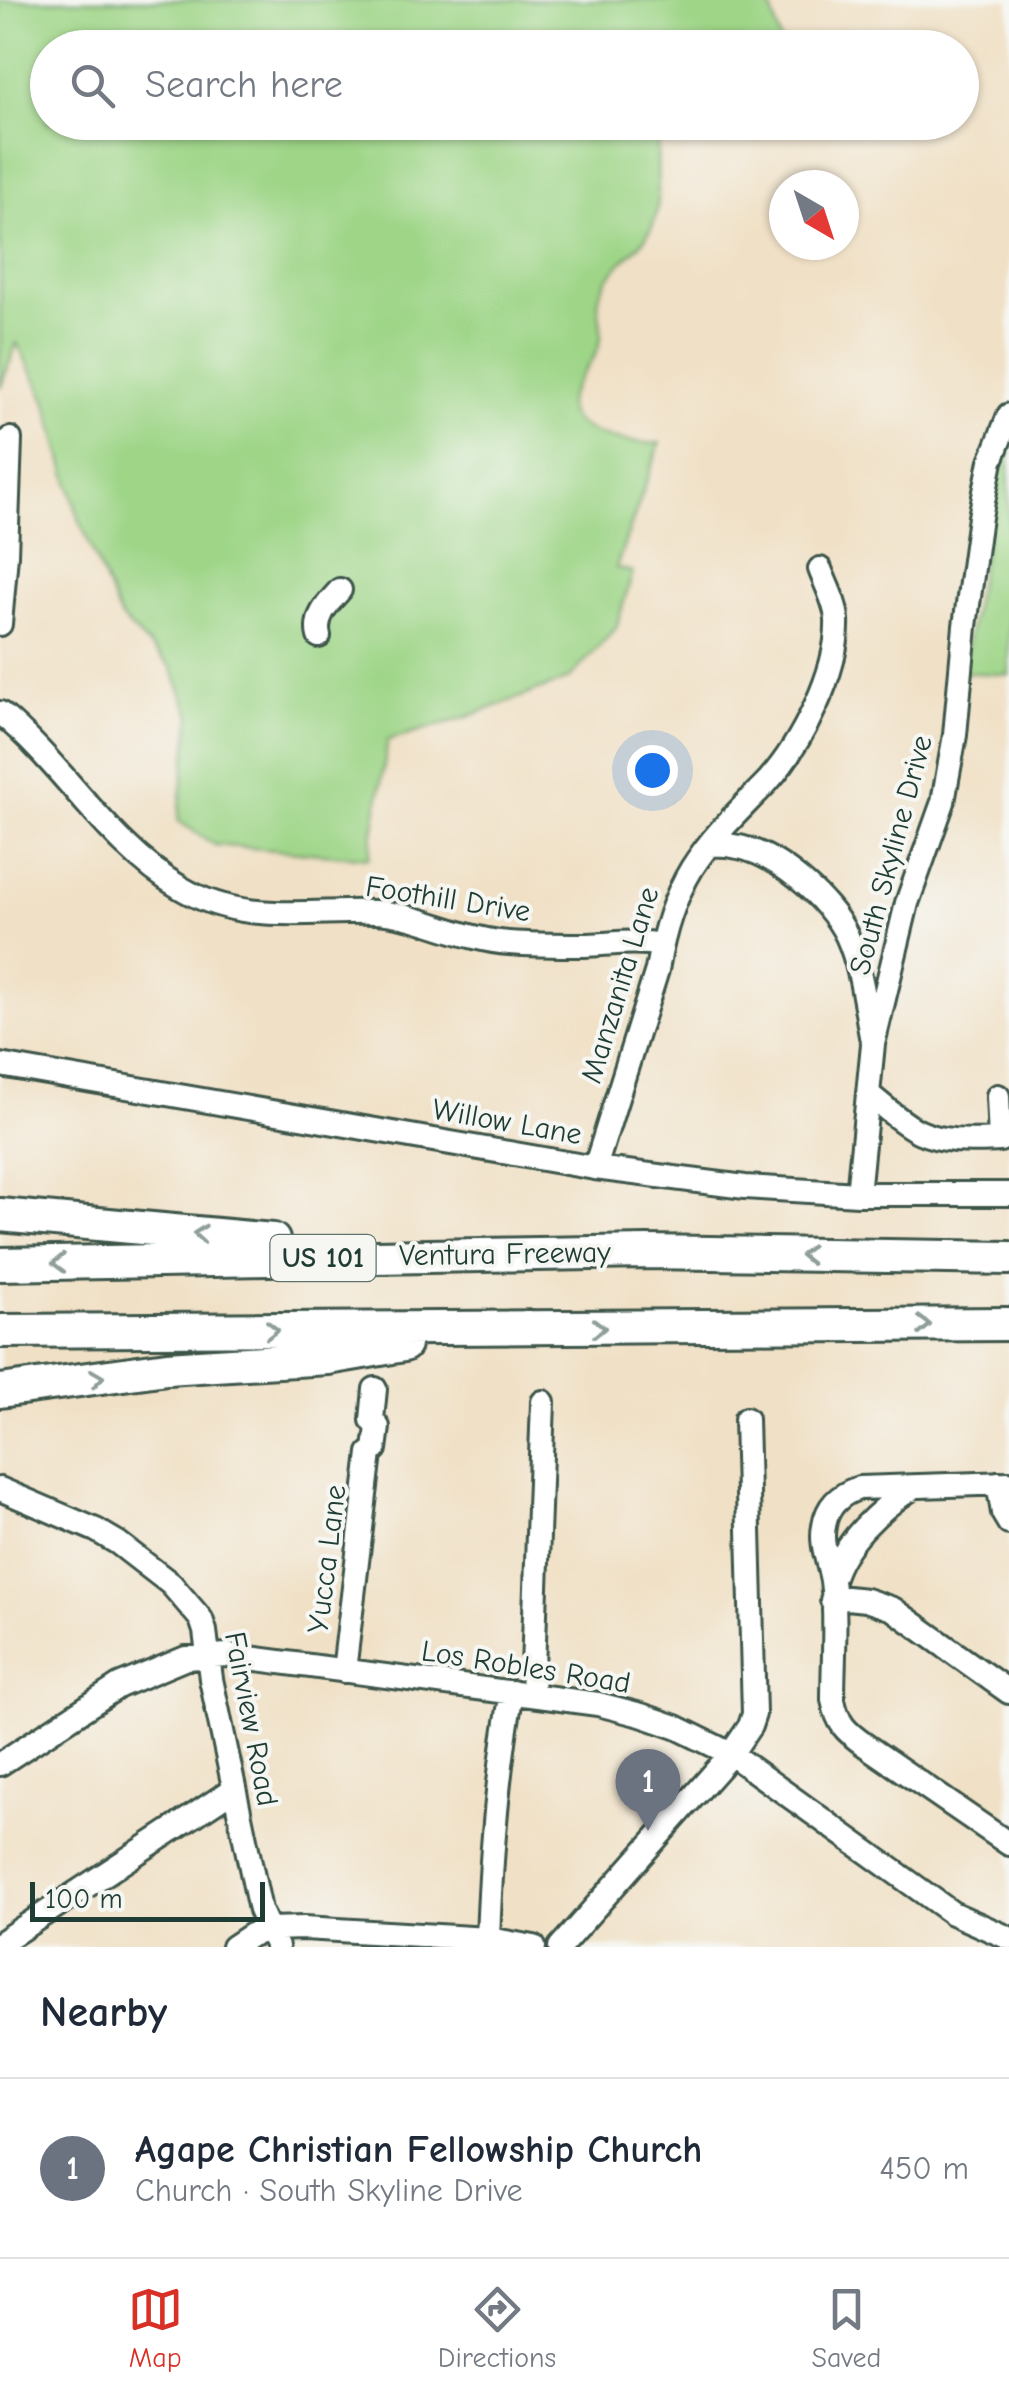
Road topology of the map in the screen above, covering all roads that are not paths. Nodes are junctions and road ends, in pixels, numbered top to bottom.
1 (1009, 414) edge
2 (10, 439) dead end
3 (820, 569) dead end
4 (340, 590) dead end
5 (0, 624) edge
6 (320, 636) dead end
7 (0, 713) edge
8 (709, 845) junction
9 (661, 945) junction
10 (872, 1044) junction
11 (0, 1066) edge
12 (868, 1094) junction
13 (998, 1096) dead end
14 (595, 1168) junction
15 (858, 1194) junction
16 (1009, 1194) edge
17 (0, 1215) edge
18 (646, 1252) junction
19 (1009, 1258) edge
20 (0, 1264) edge
21 (1009, 1324) edge
22 (502, 1329) junction
23 (0, 1331) edge
24 (375, 1389) dead end
25 (0, 1392) edge
26 (543, 1402) dead end
27 (746, 1418) dead end
28 (1004, 1483) edge
29 (915, 1486) junction
30 (0, 1490) edge
31 (834, 1502) junction
32 (1009, 1523) edge
33 (863, 1531) junction
34 (832, 1590) junction
35 (209, 1656) junction
36 (344, 1671) junction
37 (1009, 1692) edge
38 (522, 1693) junction
39 (731, 1754) junction
40 (0, 1764) edge
41 (234, 1789) junction
42 (1009, 1844) edge
43 (273, 1938) edge
44 (1009, 1938) edge
45 (488, 1939) junction
46 (0, 1943) edge
47 (233, 1947) edge
48 (534, 1947) edge
49 (560, 1947) edge

1 - 10 street, South Skyline Drive
2 - 5 street
3 - 8 street, Manzanita Lane
4 - 6 street
7 - 9 street, Foothill Drive
8 - 9 street, Manzanita Lane
8 - 10 street
9 - 14 street, Manzanita Lane
10 - 12 street, South Skyline Drive
11 - 14 street, Willow Lane
12 - 13 street
12 - 15 street, South Skyline Drive
14 - 15 street, Willow Lane
15 - 16 street, Willow Lane
18 -> 17 highway
19 -> 18 highway, Ventura Freeway / US 101
18 -> 20 highway, Ventura Freeway / US 101
22 -> 21 highway
23 -> 22 highway
25 -> 22 highway
24 - 36 street, Yucca Lane
26 - 38 street
27 - 39 street
28 - 29 street
28 - 32 street
29 - 31 street
29 - 33 street
30 - 35 street, Fairview Road
31 - 33 street
31 - 34 street
33 - 34 street
34 - 37 street
34 - 42 street
35 - 36 street, Los Robles Road
35 - 40 street, Los Robles Road
35 - 41 street, Fairview Road
36 - 38 street, Los Robles Road
38 - 39 street, Los Robles Road
38 - 45 street
39 - 44 street, Los Robles Road
39 - 49 street
41 - 43 street, Fairview Road
41 - 46 street
43 - 45 street
43 - 47 street
45 - 48 street

